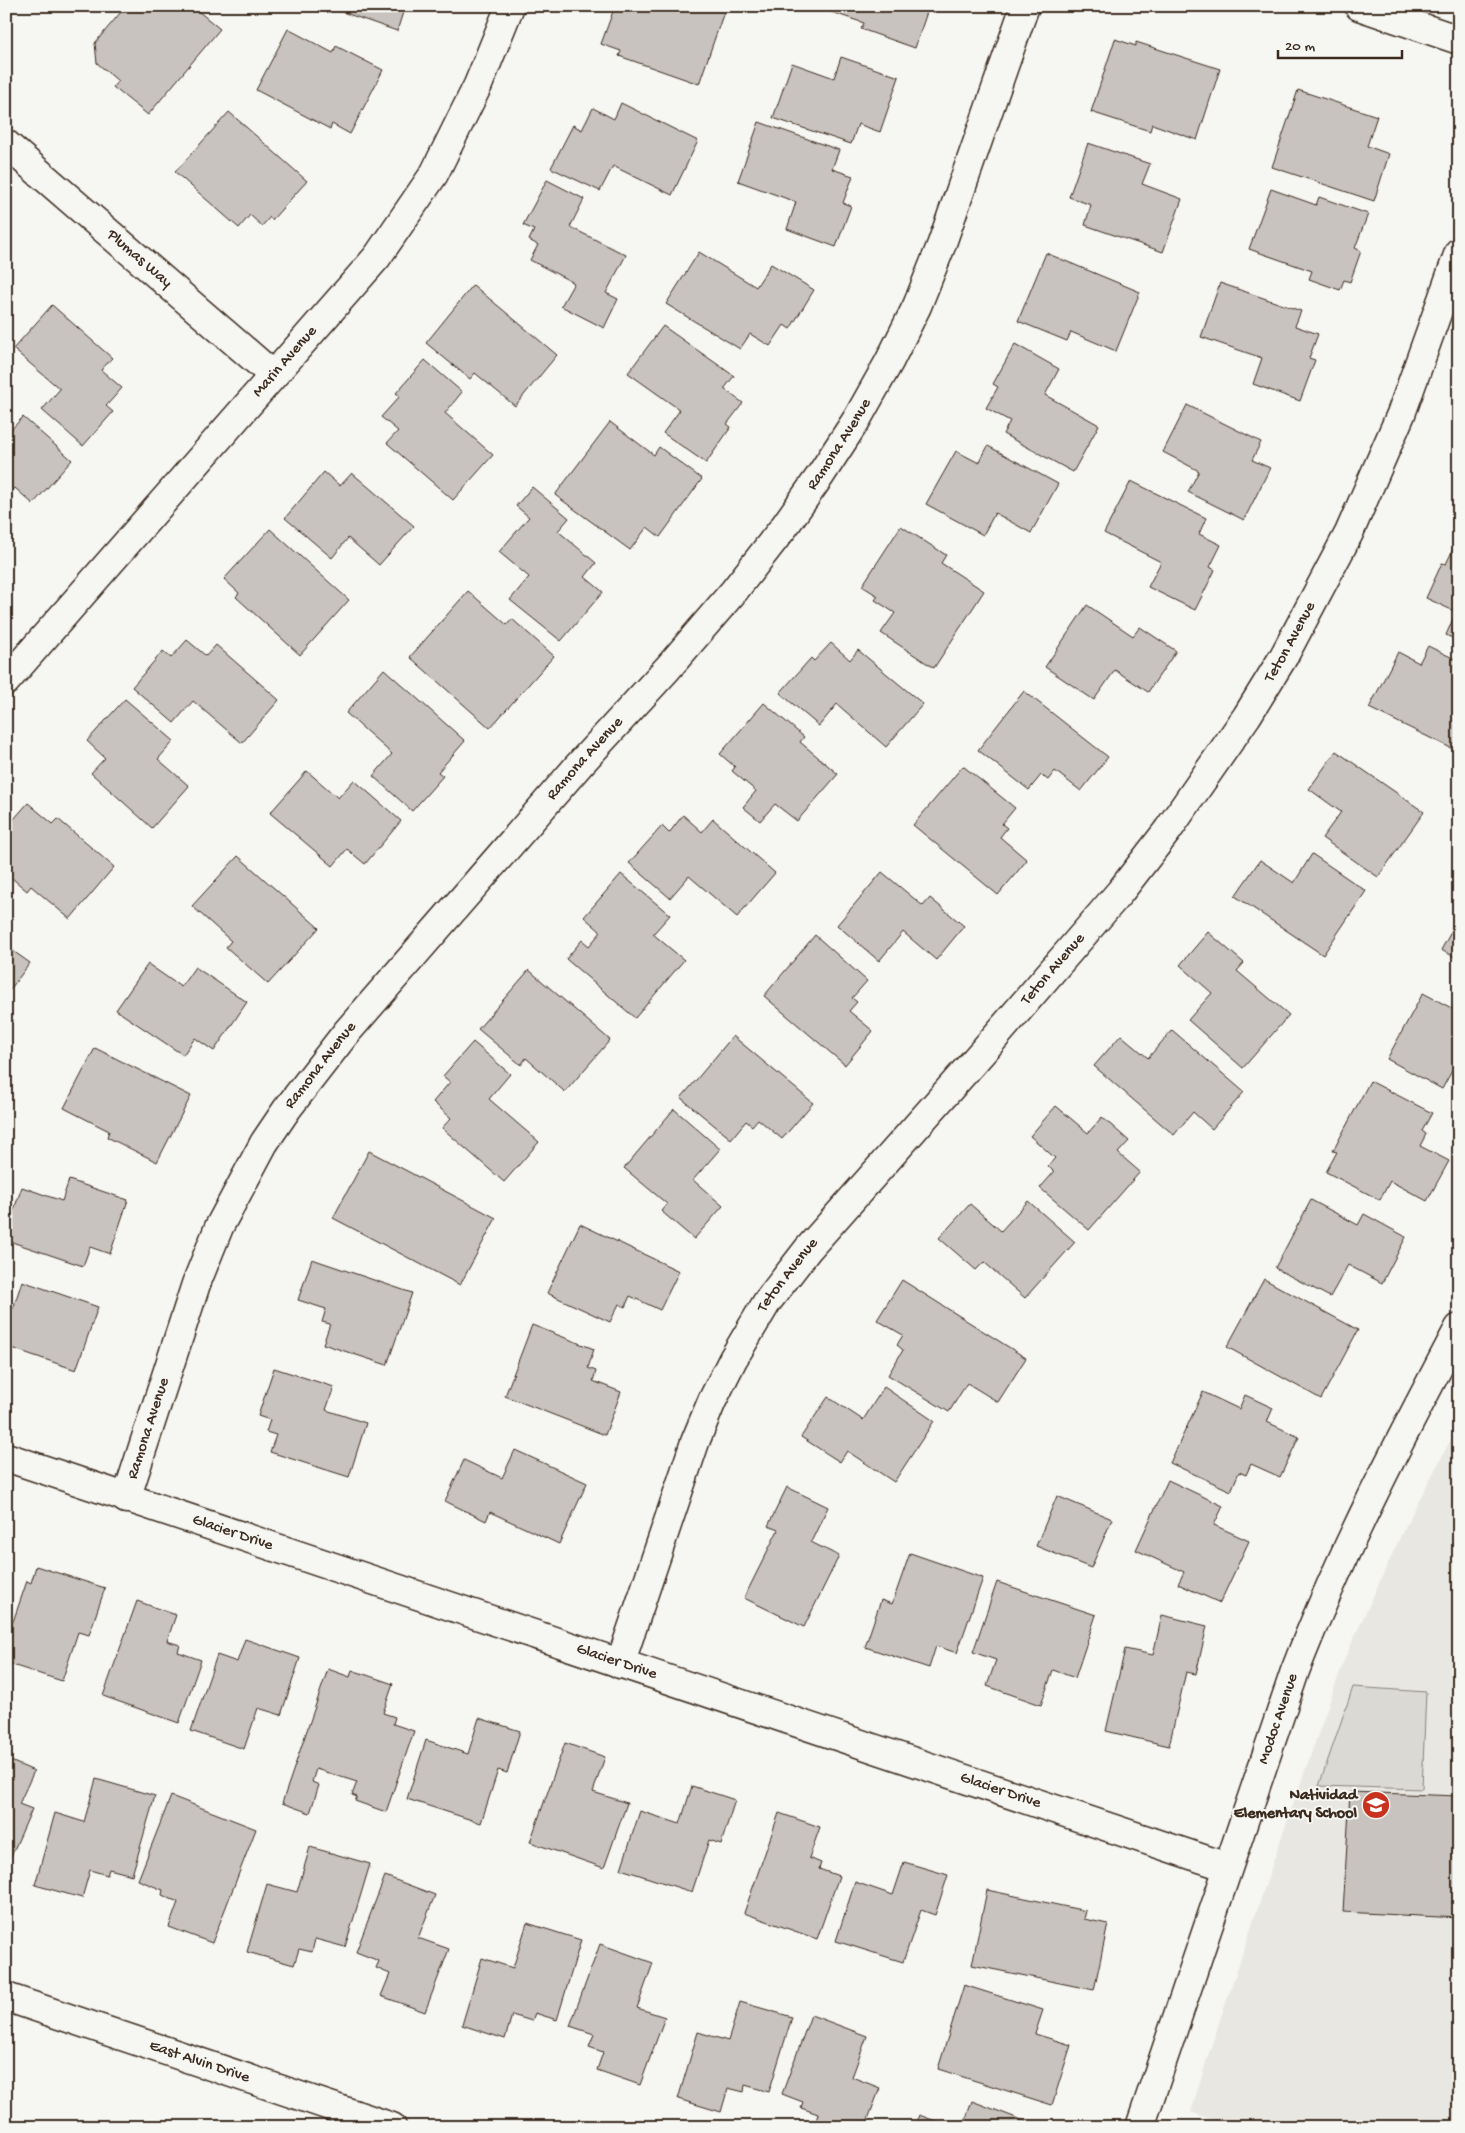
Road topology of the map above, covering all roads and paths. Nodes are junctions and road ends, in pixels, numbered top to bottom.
1 (510, 6) edge
2 (1026, 6) edge
3 (1359, 6) edge
4 (1459, 40) edge
5 (6, 144) edge
6 (1459, 252) edge
7 (273, 375) junction
8 (6, 681) edge
9 (1459, 1328) edge
10 (6, 1457) edge
11 (126, 1498) junction
12 (620, 1664) junction
13 (1227, 1867) junction
14 (6, 1997) edge
15 (392, 2127) edge
16 (1140, 2127) edge

1 - 7 street, Marin Avenue
2 - 11 street, Ramona Avenue
3 - 4 street
5 - 7 street, Plumas Way
6 - 12 street, Teton Avenue
7 - 8 street, Marin Avenue
9 - 13 street, Modoc Avenue
10 - 11 street, Glacier Drive
11 - 12 street, Glacier Drive
12 - 13 street, Glacier Drive
13 - 16 street, Modoc Avenue
14 - 15 street, East Alvin Drive

